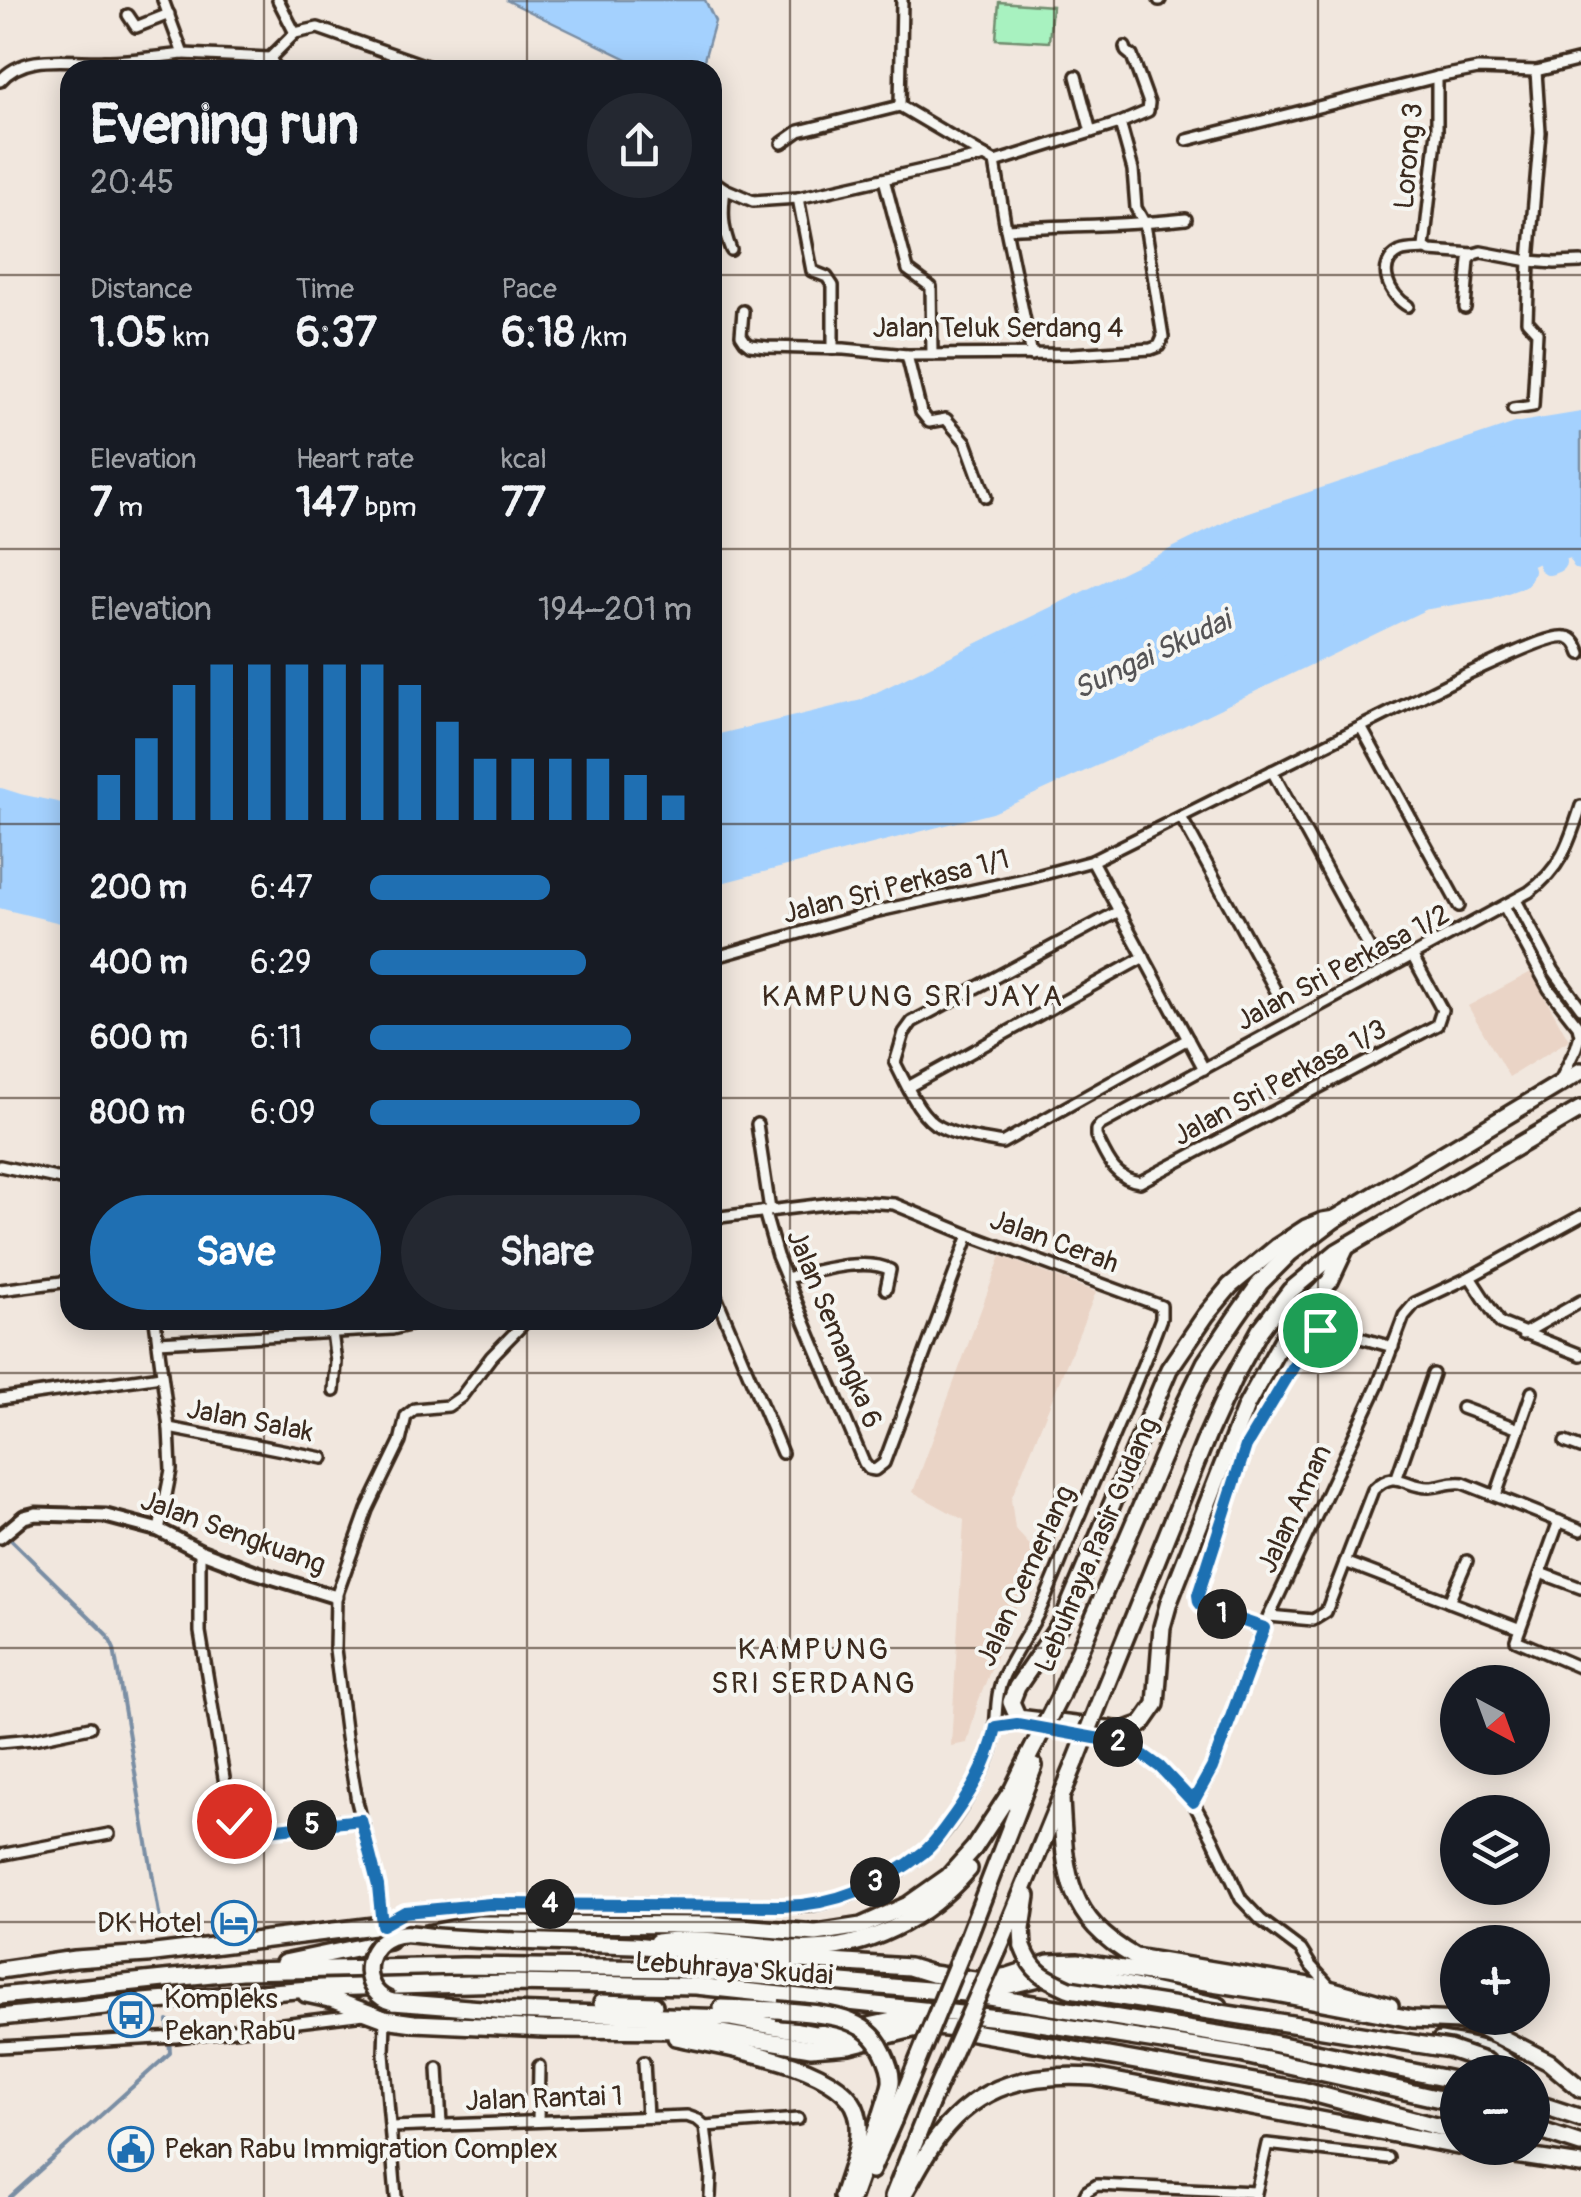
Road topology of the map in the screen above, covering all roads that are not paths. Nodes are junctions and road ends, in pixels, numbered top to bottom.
1 (163, 0) edge
2 (278, 0) edge
3 (902, 0) edge
4 (169, 14) junction
5 (128, 15) dead end
6 (294, 33) junction
7 (1125, 47) dead end
8 (183, 54) junction
9 (164, 56) junction
10 (145, 58) joint
11 (270, 58) joint
12 (124, 60) edge
13 (165, 60) edge
14 (409, 60) edge
15 (1581, 60) edge
16 (60, 62) edge
17 (1536, 71) junction
18 (1076, 76) dead end
19 (1437, 77) junction
20 (0, 81) edge
21 (900, 106) junction
22 (1120, 123) junction
23 (1090, 132) junction
24 (1187, 140) dead end
25 (782, 143) dead end
26 (985, 156) junction
27 (996, 162) junction
28 (884, 179) junction
29 (722, 186) edge
30 (726, 189) junction
31 (798, 198) junction
32 (1186, 219) dead end
33 (1145, 224) junction
34 (1006, 229) junction
35 (1426, 249) junction
36 (731, 250) dead end
37 (1474, 254) junction
38 (1529, 261) junction
39 (1581, 262) edge
40 (1408, 306) dead end
41 (1465, 308) dead end
42 (744, 311) dead end
43 (833, 349) junction
44 (932, 354) junction
45 (907, 355) junction
46 (1032, 355) junction
47 (1514, 409) dead end
48 (986, 497) dead end
49 (1581, 654) edge
50 (1361, 727) junction
51 (1272, 771) junction
52 (1581, 806) edge
53 (1181, 816) junction
54 (1092, 861) junction
55 (1516, 900) junction
56 (1458, 906) dead end
57 (1504, 906) junction
58 (1119, 911) junction
59 (722, 955) edge
60 (1373, 955) dead end
61 (1412, 955) junction
62 (1144, 957) junction
63 (1277, 993) dead end
64 (1581, 1008) edge
65 (1188, 1040) junction
66 (1204, 1068) junction
67 (1581, 1071) edge
68 (1560, 1084) junction
69 (908, 1086) junction
70 (1580, 1110) edge
71 (757, 1124) dead end
72 (1096, 1130) joint
73 (0, 1166) edge
74 (60, 1179) edge
75 (767, 1210) junction
76 (1581, 1216) edge
77 (722, 1217) edge
78 (1335, 1219) junction
79 (970, 1236) junction
80 (1346, 1247) junction
81 (1470, 1277) junction
82 (786, 1278) junction
83 (60, 1283) edge
84 (0, 1290) edge
85 (886, 1290) dead end
86 (1581, 1300) edge
87 (1162, 1306) joint
88 (722, 1311) edge
89 (156, 1330) edge
90 (270, 1330) edge
91 (349, 1330) edge
92 (517, 1330) edge
93 (332, 1332) junction
94 (1522, 1334) junction
95 (270, 1336) junction
96 (158, 1342) junction
97 (1393, 1347) junction
98 (1581, 1355) edge
99 (1433, 1374) dead end
100 (161, 1376) junction
101 (334, 1391) dead end
102 (1532, 1392) dead end
103 (0, 1399) edge
104 (1462, 1408) dead end
105 (170, 1428) junction
106 (1519, 1429) junction
107 (1566, 1442) dead end
108 (1581, 1448) edge
109 (782, 1453) dead end
110 (323, 1458) dead end
111 (1398, 1478) junction
112 (1496, 1495) junction
113 (1559, 1521) junction
114 (159, 1530) junction
115 (1581, 1530) edge
116 (0, 1537) edge
117 (200, 1552) junction
118 (1466, 1561) dead end
119 (1345, 1562) junction
120 (1541, 1573) junction
121 (1581, 1588) edge
122 (336, 1597) junction
123 (1449, 1602) junction
124 (1269, 1616) junction
125 (1264, 1628) junction
126 (1518, 1628) junction
127 (1581, 1668) edge
128 (996, 1727) junction
129 (90, 1728) dead end
130 (0, 1742) edge
131 (1034, 1756) junction
132 (1010, 1793) junction
133 (1061, 1799) junction
134 (1193, 1802) junction
135 (361, 1820) junction
136 (109, 1834) dead end
137 (0, 1855) edge
138 (1034, 1862) junction
139 (382, 1925) junction
140 (368, 1945) junction
141 (739, 1950) junction
142 (0, 1970) edge
143 (241, 1972) junction
144 (288, 1990) junction
145 (1333, 1990) junction
146 (964, 1993) junction
147 (0, 1996) edge
148 (393, 2002) junction
149 (948, 2013) junction
150 (367, 2014) junction
151 (1440, 2017) edge
152 (0, 2018) edge
153 (385, 2018) junction
154 (1440, 2020) edge
155 (652, 2032) junction
156 (1497, 2035) edge
157 (0, 2047) edge
158 (1467, 2055) edge
159 (1495, 2055) edge
160 (644, 2062) dead end
161 (539, 2066) dead end
162 (438, 2068) dead end
163 (1440, 2077) edge
164 (1581, 2090) edge
165 (1440, 2099) edge
166 (1550, 2108) edge
167 (647, 2117) junction
168 (888, 2118) junction
169 (1581, 2118) edge
170 (798, 2119) dead end
171 (538, 2122) junction
172 (702, 2123) junction
173 (441, 2125) junction
174 (392, 2127) junction
175 (1440, 2127) edge
176 (1550, 2134) edge
177 (1440, 2141) edge
178 (1581, 2144) edge
179 (1388, 2158) dead end
180 (1550, 2160) edge
181 (1581, 2165) edge
182 (1230, 2193) edge
183 (1255, 2195) edge
184 (396, 2197) edge
185 (710, 2197) edge
186 (842, 2197) edge
187 (856, 2197) edge
188 (892, 2197) edge
189 (902, 2197) edge
190 (1084, 2197) edge

1 - 4 street
2 - 6 street
3 - 21 street
4 - 5 street
4 - 8 street
6 - 11 street
6 - 14 street
7 - 22 street
8 - 9 street
8 - 11 street
9 - 10 street
9 - 13 street
10 - 12 street
15 - 17 street
16 - 20 street
17 - 19 street
17 - 38 street
18 - 23 street
19 - 24 street
19 - 35 street, Lorong 3
21 - 25 street
21 - 26 street
22 - 23 street
22 - 33 street
23 - 27 street
26 - 27 street
26 - 28 street
27 - 34 street
28 - 31 street
28 - 44 street
29 - 30 street
30 - 31 street
30 - 36 street
31 - 43 street
32 - 33 street
33 - 34 street
33 - 46 street, Jalan Teluk Serdang 4
34 - 46 street
35 - 37 street, Lorong 3
35 - 40 street
37 - 38 street, Lorong 3
37 - 41 street
38 - 39 street, Lorong 3
38 - 47 street
42 - 43 street, Jalan Teluk Serdang 4
43 - 45 street, Jalan Teluk Serdang 4
44 - 45 street, Jalan Teluk Serdang 4
44 - 46 street, Jalan Teluk Serdang 4
45 - 48 street
49 - 50 street, Jalan Sri Perkasa 1/1
50 - 51 street, Jalan Sri Perkasa 1/1
50 - 56 street
51 - 53 street, Jalan Sri Perkasa 1/1
51 - 60 street
52 - 55 street, Jalan Sri Perkasa 1/2
53 - 54 street, Jalan Sri Perkasa 1/1
53 - 63 street
54 - 58 street
54 - 59 street, Jalan Sri Perkasa 1/1
55 - 57 street, Jalan Sri Perkasa 1/2
55 - 64 street
57 - 61 street, Jalan Sri Perkasa 1/2
57 - 68 street
58 - 62 street
58 - 69 street
61 - 66 street, Jalan Sri Perkasa 1/2
61 - 72 street, Jalan Sri Perkasa 1/3
62 - 65 street
62 - 69 street
65 - 66 street
65 - 69 street
66 - 72 street, Jalan Sri Perkasa 1/2
67 - 68 highway, Lebuhraya Pasir Gudang
68 - 78 highway, Lebuhraya Pasir Gudang
70 - 80 highway
71 - 75 street, Jalan Semangka 6
73 - 74 street
75 - 77 street, Jalan Cerah
75 - 79 street, Jalan Cerah
75 - 82 street, Jalan Semangka 6
76 - 81 street
78 - 80 highway
78 - 131 highway, Lebuhraya Pasir Gudang, bridge
79 - 82 street, Jalan Semangka 6
79 - 87 street, Jalan Cerah
80 - 133 highway, bridge
81 - 94 street
81 - 97 street, Jalan Aman
82 - 85 street
83 - 84 street
86 - 94 street
87 - 128 street, Jalan Cemerlang
88 - 109 street
89 - 96 street
90 - 95 street
91 - 93 street
92 - 122 street
93 - 95 street
93 - 101 street
94 - 98 street
95 - 96 street
96 - 100 street
97 - 124 street, Jalan Aman
97 - 125 street
99 - 111 street
100 - 103 street
100 - 105 street
102 - 106 street
104 - 106 street
105 - 110 street, Jalan Salak
105 - 114 street
106 - 112 street
107 - 108 street
111 - 112 street
111 - 119 street
112 - 113 street
113 - 115 street
113 - 120 street
114 - 116 street, Jalan Sengkuang
114 - 117 street, Jalan Sengkuang
117 - 122 street, Jalan Sengkuang
117 - 135 street
118 - 123 street
119 - 123 street
119 - 124 street
120 - 121 street
120 - 126 street
122 - 135 street
123 - 126 street
124 - 125 street, Jalan Aman
125 - 134 street, Jalan Aman
126 - 127 street
128 - 134 street
128 - 139 street, Jalan Cemerlang
129 - 130 street
131 - 132 highway
131 - 168 highway, Lebuhraya Pasir Gudang, bridge
132 - 140 highway
132 - 141 highway
133 - 138 highway
133 - 145 highway
134 - 145 street
135 - 139 street
136 - 137 street
138 - 158 highway, bridge
138 - 188 highway, bridge
139 - 140 highway
139 - 142 highway
140 - 143 highway
141 - 148 highway, bridge
141 - 154 highway
143 - 146 highway, Lebuhraya Skudai
143 - 147 highway, Lebuhraya Skudai
144 - 149 highway, Lebuhraya Skudai
144 - 150 highway
144 - 152 highway, Lebuhraya Skudai
145 - 151 highway
146 - 159 highway, bridge
146 - 163 highway, Lebuhraya Skudai
148 - 149 highway
148 - 168 highway, bridge
149 - 165 highway, Lebuhraya Skudai
150 - 153 highway
150 - 157 street
153 - 155 highway
153 - 174 street
155 - 175 highway
155 - 186 highway
156 - 164 highway
160 - 167 street
161 - 171 street
162 - 173 street
166 - 169 highway
167 - 171 street, Jalan Rantai 1
167 - 172 street, Jalan Rantai 1
168 - 187 highway, Lebuhraya Pasir Gudang
170 - 172 street, Jalan Rantai 1
171 - 173 street, Jalan Rantai 1
172 - 185 street
173 - 174 street, Jalan Rantai 1
174 - 184 street
176 - 178 highway
177 - 189 highway
179 - 183 street
180 - 181 highway
182 - 183 street
182 - 190 street

